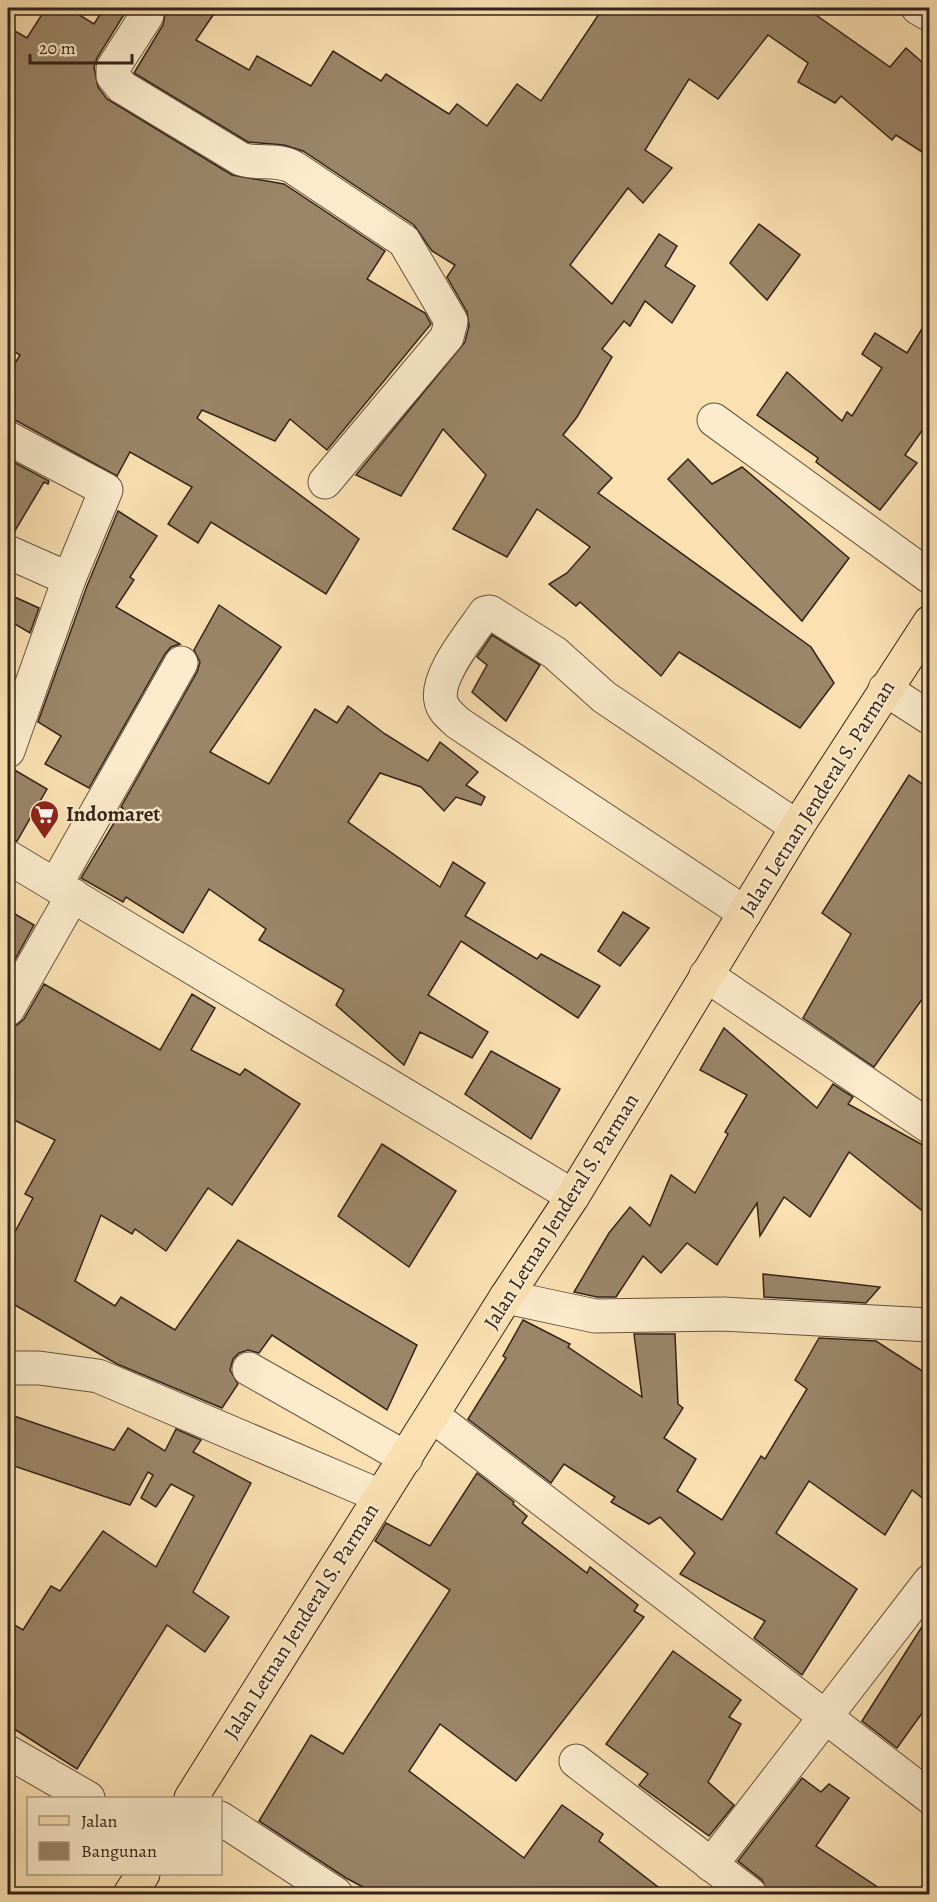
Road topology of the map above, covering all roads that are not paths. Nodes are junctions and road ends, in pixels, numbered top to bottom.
1 (147, 8) edge
2 (918, 8) edge
3 (930, 15) edge
4 (714, 420) dead end
5 (8, 438) edge
6 (325, 482) dead end
7 (8, 552) edge
8 (930, 577) edge
9 (69, 579) junction
10 (930, 622) edge
11 (181, 663) dead end
12 (885, 689) junction
13 (930, 718) edge
14 (8, 752) edge
15 (797, 827) junction
16 (9, 860) edge
17 (65, 890) junction
18 (745, 913) junction
19 (706, 975) junction
20 (8, 1010) edge
21 (930, 1127) edge
22 (573, 1196) junction
23 (506, 1297) junction
24 (930, 1325) edge
25 (8, 1368) edge
26 (249, 1370) dead end
27 (433, 1416) junction
28 (406, 1458) junction
29 (380, 1496) junction
30 (930, 1581) edge
31 (824, 1717) junction
32 (8, 1752) edge
33 (576, 1761) dead end
34 (86, 1797) edge
35 (192, 1797) edge
36 (930, 1797) edge
37 (222, 1819) edge
38 (711, 1864) junction
39 (142, 1875) edge
40 (130, 1894) edge
41 (336, 1894) edge
42 (750, 1894) edge

1 - 6 street
2 - 3 street
4 - 8 street
5 - 9 street
7 - 9 street
9 - 14 street
10 - 12 main road, Jalan Letnan Jenderal S. Parman
11 - 17 street
12 - 13 street
12 - 15 main road, Jalan Letnan Jenderal S. Parman
15 - 18 main road, Jalan Letnan Jenderal S. Parman
15 - 18 street
16 - 17 street
17 - 20 street
17 - 22 street
18 - 19 main road, Jalan Letnan Jenderal S. Parman
19 - 21 street
19 - 22 main road, Jalan Letnan Jenderal S. Parman
22 - 23 main road, Jalan Letnan Jenderal S. Parman
23 - 24 street
23 - 27 main road, Jalan Letnan Jenderal S. Parman
25 - 29 street
26 - 28 street
27 - 28 main road, Jalan Letnan Jenderal S. Parman
27 - 31 street
28 - 29 main road, Jalan Letnan Jenderal S. Parman
29 - 35 main road, Jalan Letnan Jenderal S. Parman
30 - 31 street
31 - 36 street
31 - 38 street
32 - 34 street
33 - 38 street
37 - 41 street
38 - 42 street
39 - 40 main road

